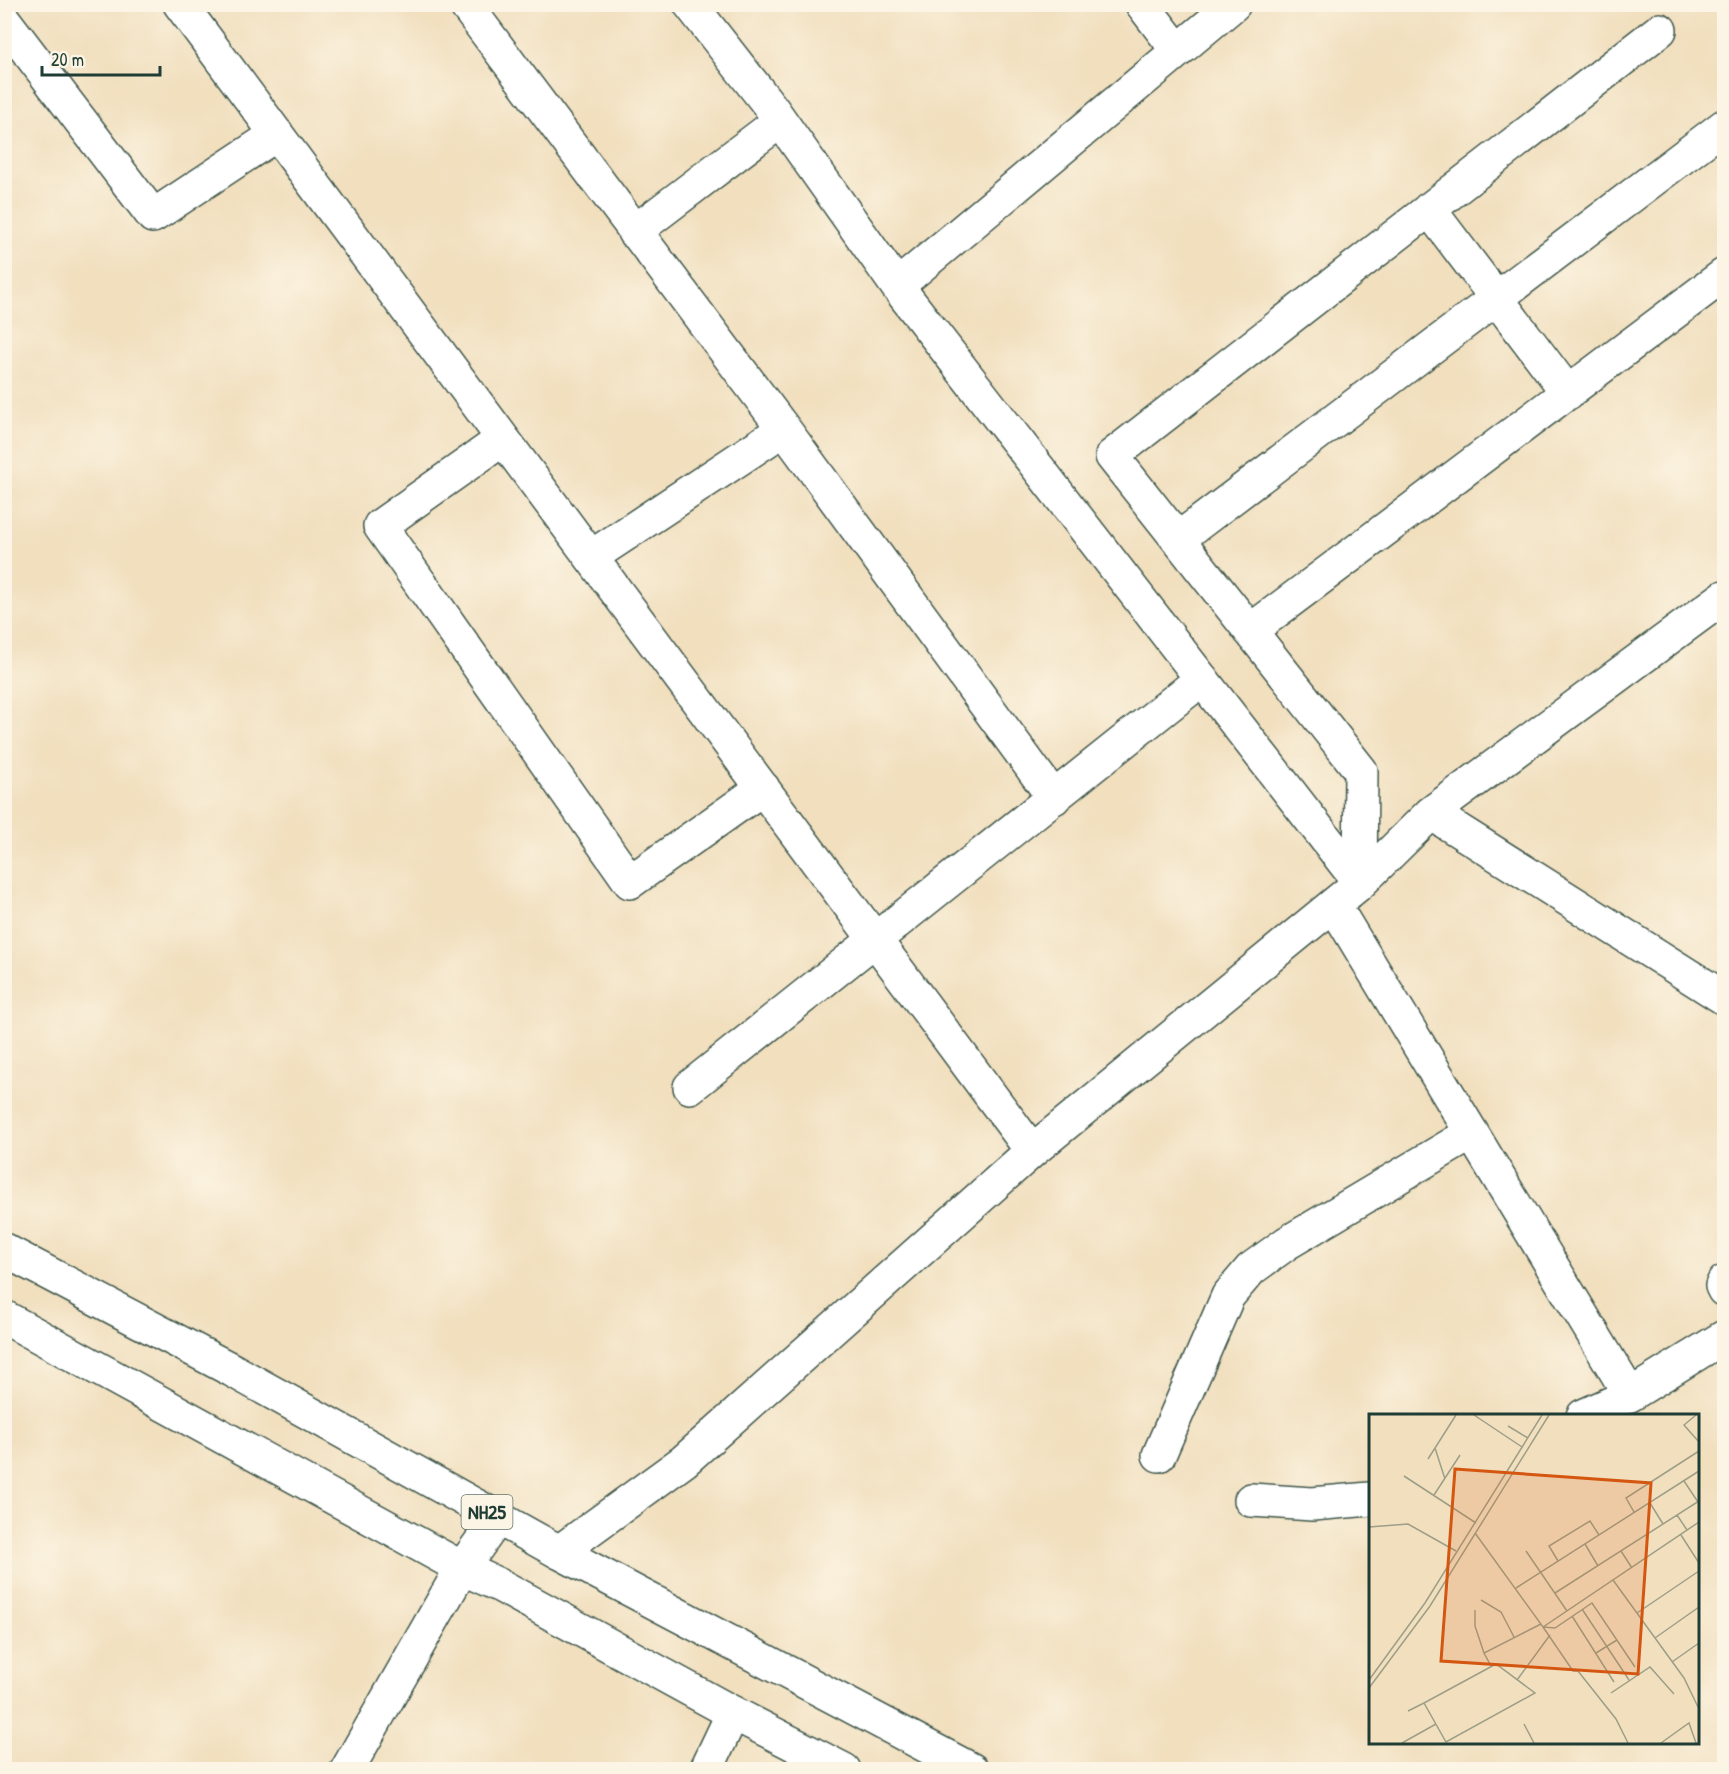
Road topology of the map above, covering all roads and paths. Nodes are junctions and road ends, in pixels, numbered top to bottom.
1 (180, 4) edge
2 (465, 4) edge
3 (690, 4) edge
4 (1142, 4) edge
5 (1234, 4) edge
6 (4, 20) edge
7 (1660, 30) dead end
8 (1178, 51) junction
9 (780, 121) junction
10 (1725, 126) edge
11 (277, 134) junction
12 (1430, 209) junction
13 (634, 232) junction
14 (1725, 275) edge
15 (897, 286) junction
16 (1496, 298) junction
17 (1568, 393) junction
18 (784, 429) junction
19 (503, 439) junction
20 (1178, 539) junction
21 (591, 557) junction
22 (1725, 597) edge
23 (1250, 631) junction
24 (1202, 679) junction
25 (763, 788) junction
26 (1054, 798) junction
27 (1431, 813) junction
28 (1360, 883) junction
29 (1334, 905) junction
30 (875, 940) junction
31 (1725, 998) edge
32 (690, 1087) dead end
33 (1472, 1132) junction
34 (1032, 1151) junction
35 (4, 1250) edge
36 (1725, 1282) edge
37 (1725, 1290) edge
38 (4, 1317) edge
39 (1725, 1337) edge
40 (1630, 1395) junction
41 (1587, 1414) edge
42 (1159, 1455) dead end
43 (1369, 1499) edge
44 (1251, 1500) dead end
45 (498, 1518) junction
46 (559, 1552) junction
47 (462, 1568) junction
48 (733, 1713) junction
49 (347, 1770) edge
50 (706, 1770) edge
51 (844, 1770) edge
52 (972, 1770) edge

1 - 11 street
2 - 13 street
3 - 9 street
4 - 8 street
5 - 8 street
6 - 11 street
7 - 12 street
8 - 15 street
9 - 13 street
9 - 15 street
10 - 16 street
11 - 19 street
12 - 16 street
12 - 20 street
13 - 18 street
14 - 17 street
15 - 24 street
16 - 17 street
16 - 20 street
17 - 23 street
18 - 21 street
18 - 26 street
19 - 21 street
19 - 25 street
20 - 23 street
21 - 25 street
22 - 27 street
23 - 28 street
24 - 26 street
24 - 28 street
25 - 30 street
26 - 30 street
27 - 28 street
27 - 31 street
28 - 29 street
29 - 33 street
29 - 34 street
30 - 32 street
30 - 34 street
33 - 40 street
33 - 42 street
34 - 46 street
35 - 45 street, NH25
36 - 37 street
38 - 47 street
39 - 40 street
40 - 41 street
43 - 44 street
45 - 46 street, NH25
45 - 47 street
46 - 52 street, NH25
47 - 48 street
47 - 49 street
48 - 50 street
48 - 51 street

